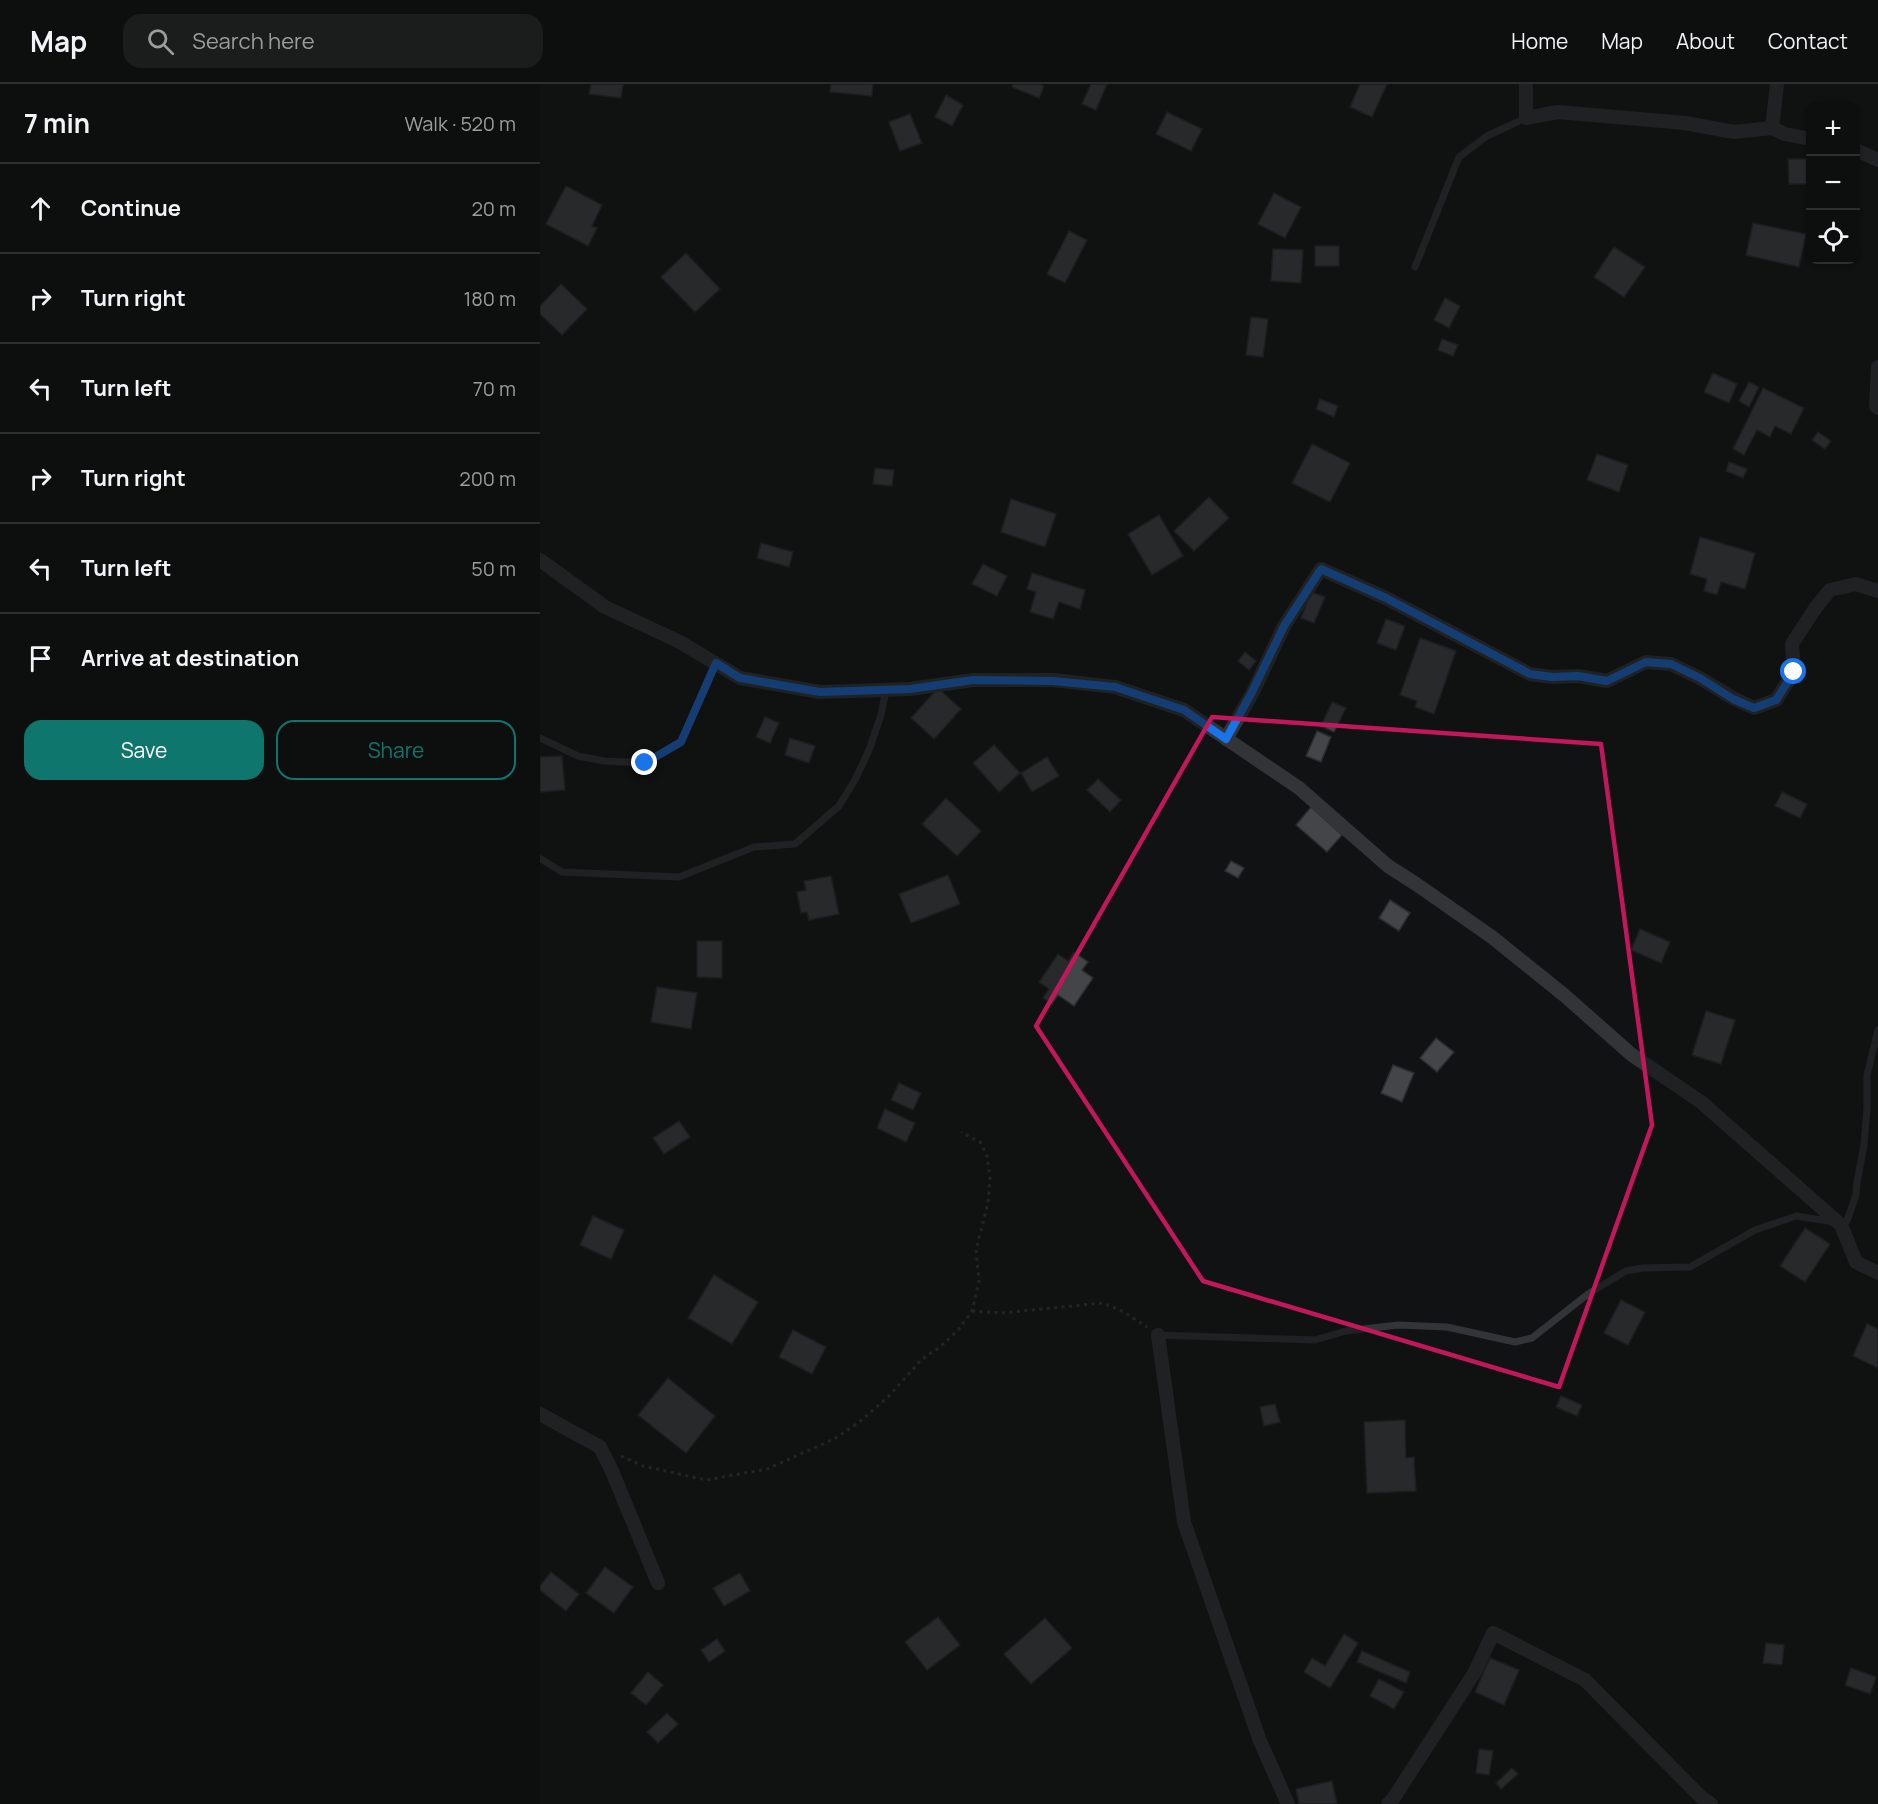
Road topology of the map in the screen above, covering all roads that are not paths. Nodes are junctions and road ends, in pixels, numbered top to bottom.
1 (1526, 84) edge
2 (1778, 84) edge
3 (1526, 118) junction
4 (1772, 128) junction
5 (1806, 138) edge
6 (1860, 152) edge
7 (1878, 160) edge
8 (1415, 267) dead end
9 (1878, 367) edge
10 (1878, 408) edge
11 (540, 560) edge
12 (1878, 591) edge
13 (716, 663) junction
14 (886, 690) junction
15 (540, 738) edge
16 (1226, 739) junction
17 (541, 859) edge
18 (1878, 1030) edge
19 (1841, 1225) junction
20 (1878, 1273) edge
21 (1158, 1335) joint
22 (540, 1414) edge
23 (658, 1583) dead end
24 (1288, 1804) edge
25 (1388, 1804) edge
26 (1711, 1804) edge

1 - 3 street
2 - 4 street
3 - 4 street
3 - 8 lane
4 - 5 street
6 - 7 street
9 - 10 street
11 - 13 street
12 - 16 street
13 - 14 street
13 - 15 lane
14 - 16 street
14 - 17 lane
16 - 19 street
18 - 19 lane
19 - 20 street
19 - 21 lane
21 - 24 street
22 - 23 street
25 - 26 street

